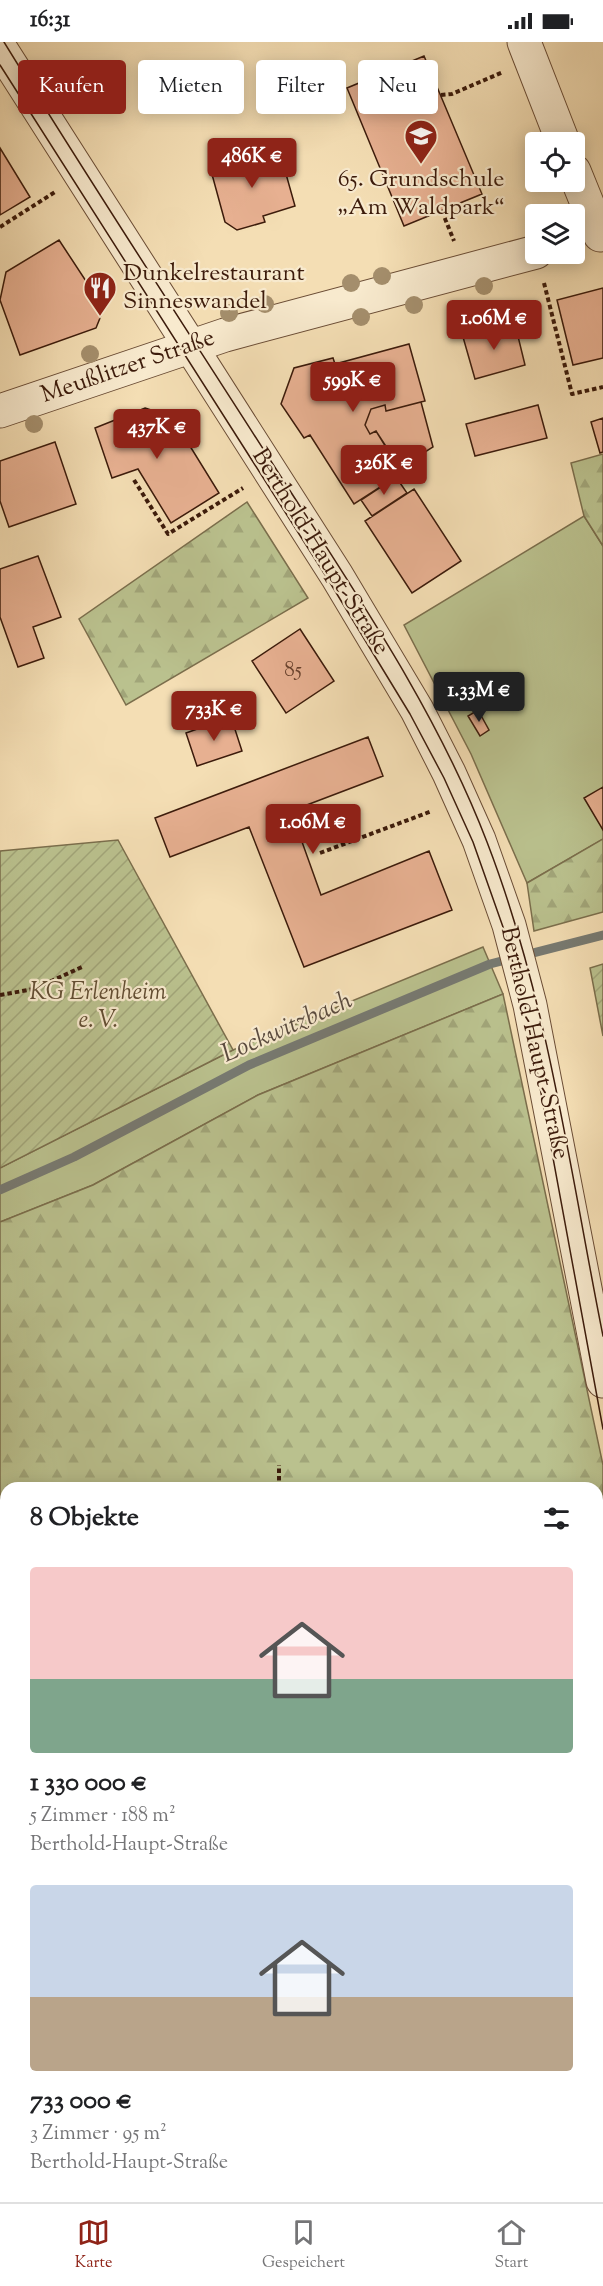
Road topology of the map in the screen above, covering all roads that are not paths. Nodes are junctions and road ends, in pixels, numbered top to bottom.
1 (524, 42) edge
2 (4, 61) edge
3 (559, 132) edge
4 (580, 192) edge
5 (593, 237) edge
6 (534, 264) edge
7 (189, 346) junction
8 (0, 411) edge
9 (603, 1381) edge

1 - 3 street
2 - 7 street, Berthold-Haupt-Straße
4 - 5 street
6 - 7 street, Meußlitzer Straße
7 - 8 street, Meußlitzer Straße
7 - 9 street, Berthold-Haupt-Straße

